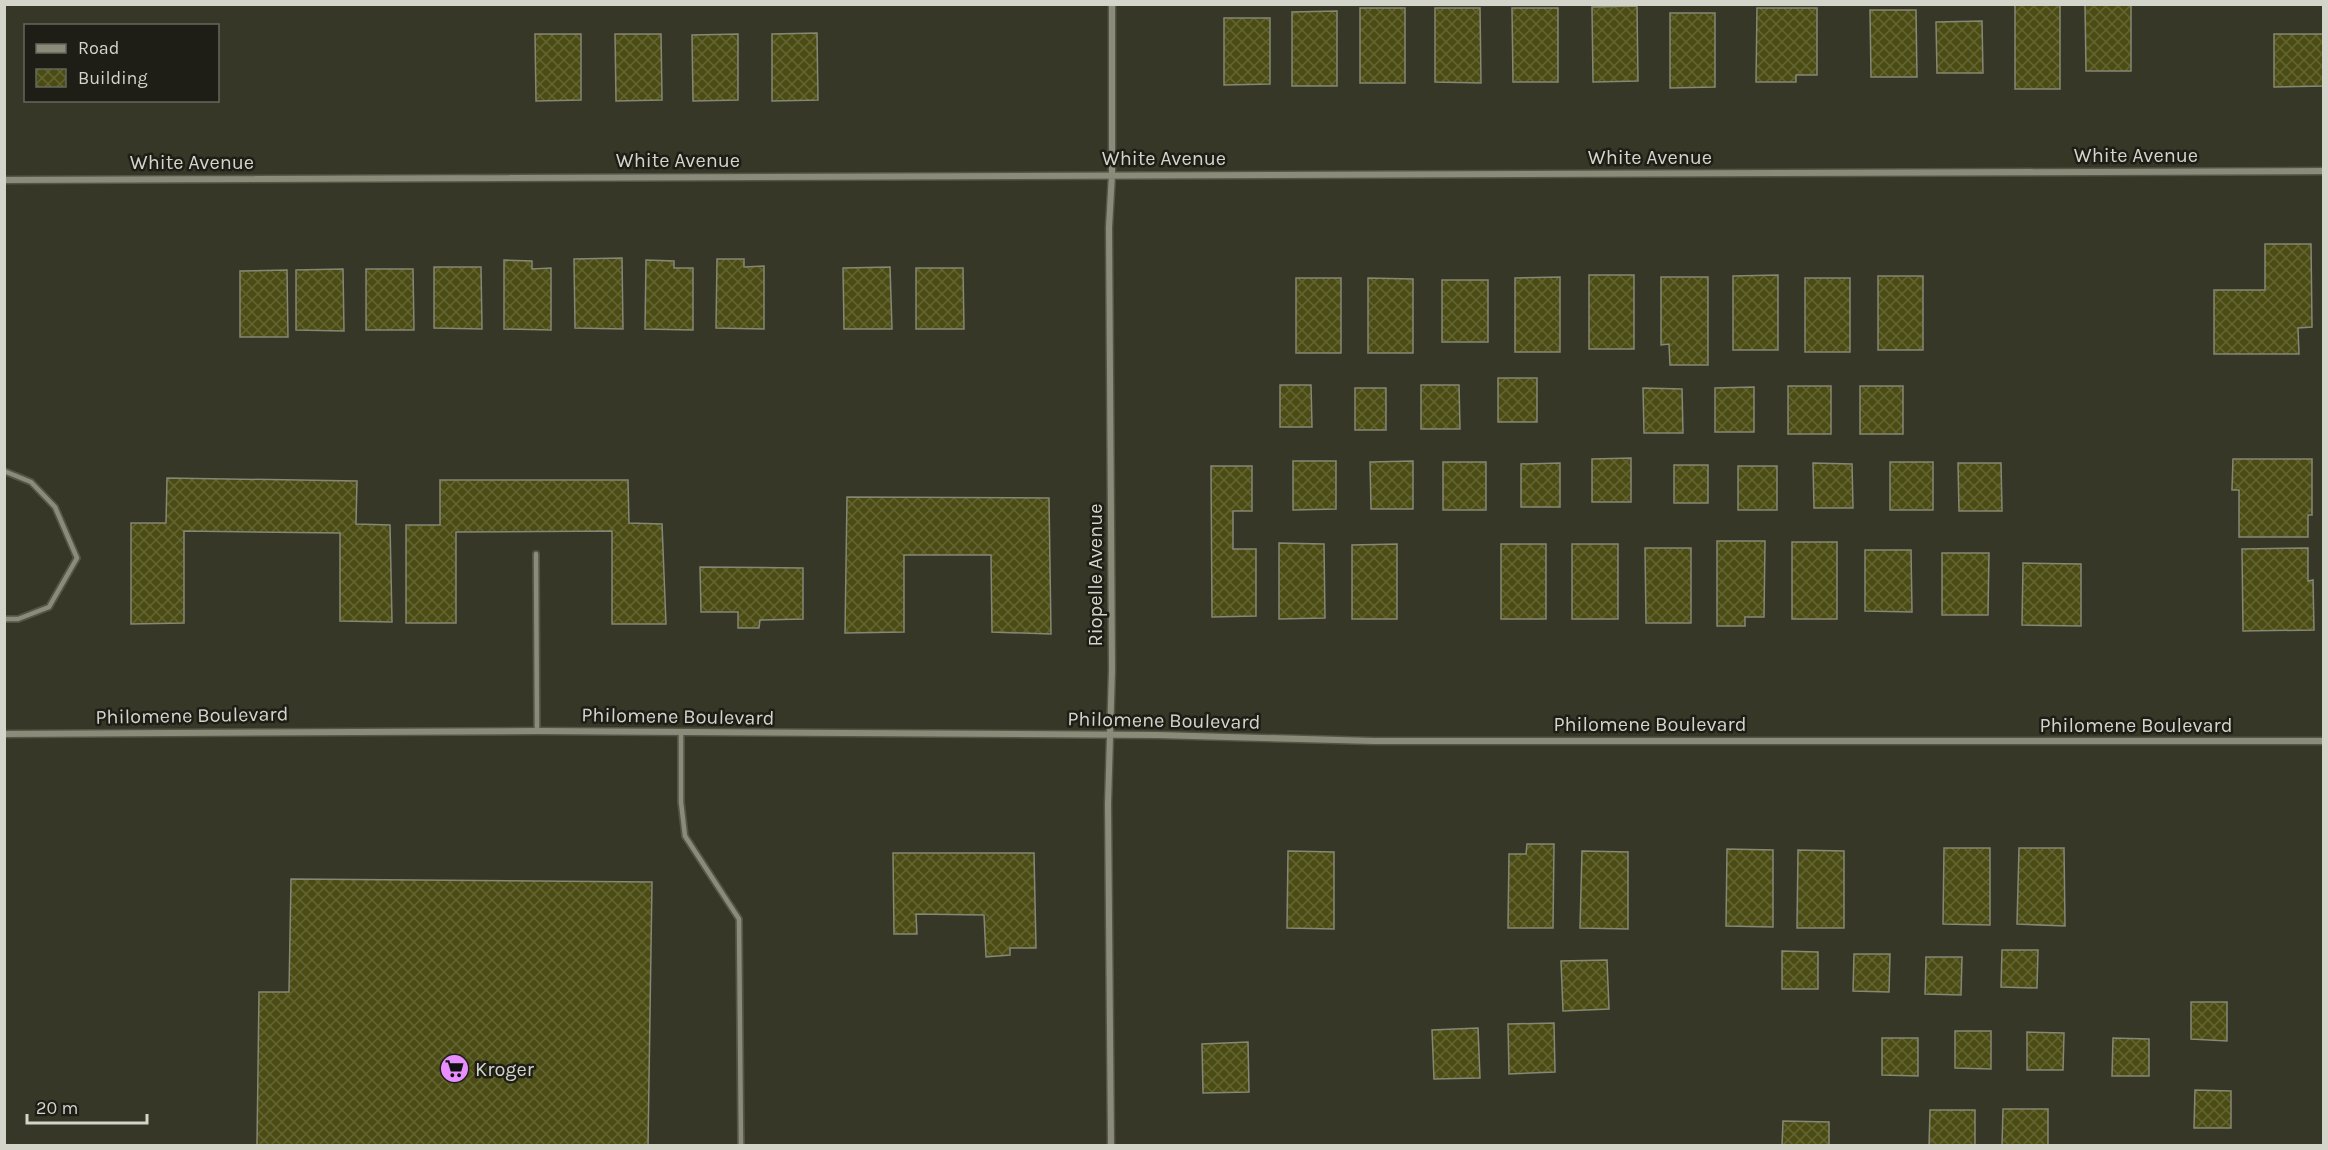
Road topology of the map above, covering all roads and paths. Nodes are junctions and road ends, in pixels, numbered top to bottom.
1 (1112, 4) edge
2 (2324, 171) edge
3 (1112, 174) junction
4 (4, 180) edge
5 (4, 471) edge
6 (536, 554) dead end
7 (4, 619) edge
8 (537, 731) junction
9 (681, 732) junction
10 (4, 734) edge
11 (1111, 735) junction
12 (2324, 741) edge
13 (741, 1146) edge
14 (1112, 1146) edge

1 - 3 street, Riopelle Avenue
2 - 3 street, White Avenue
3 - 4 street, White Avenue
3 - 11 street, Riopelle Avenue
5 - 7 lane
6 - 8 lane
8 - 9 street, Philomene Boulevard
8 - 10 street, Philomene Boulevard
9 - 11 street, Philomene Boulevard
9 - 13 lane
11 - 12 street, Philomene Boulevard
11 - 14 street, Riopelle Avenue

